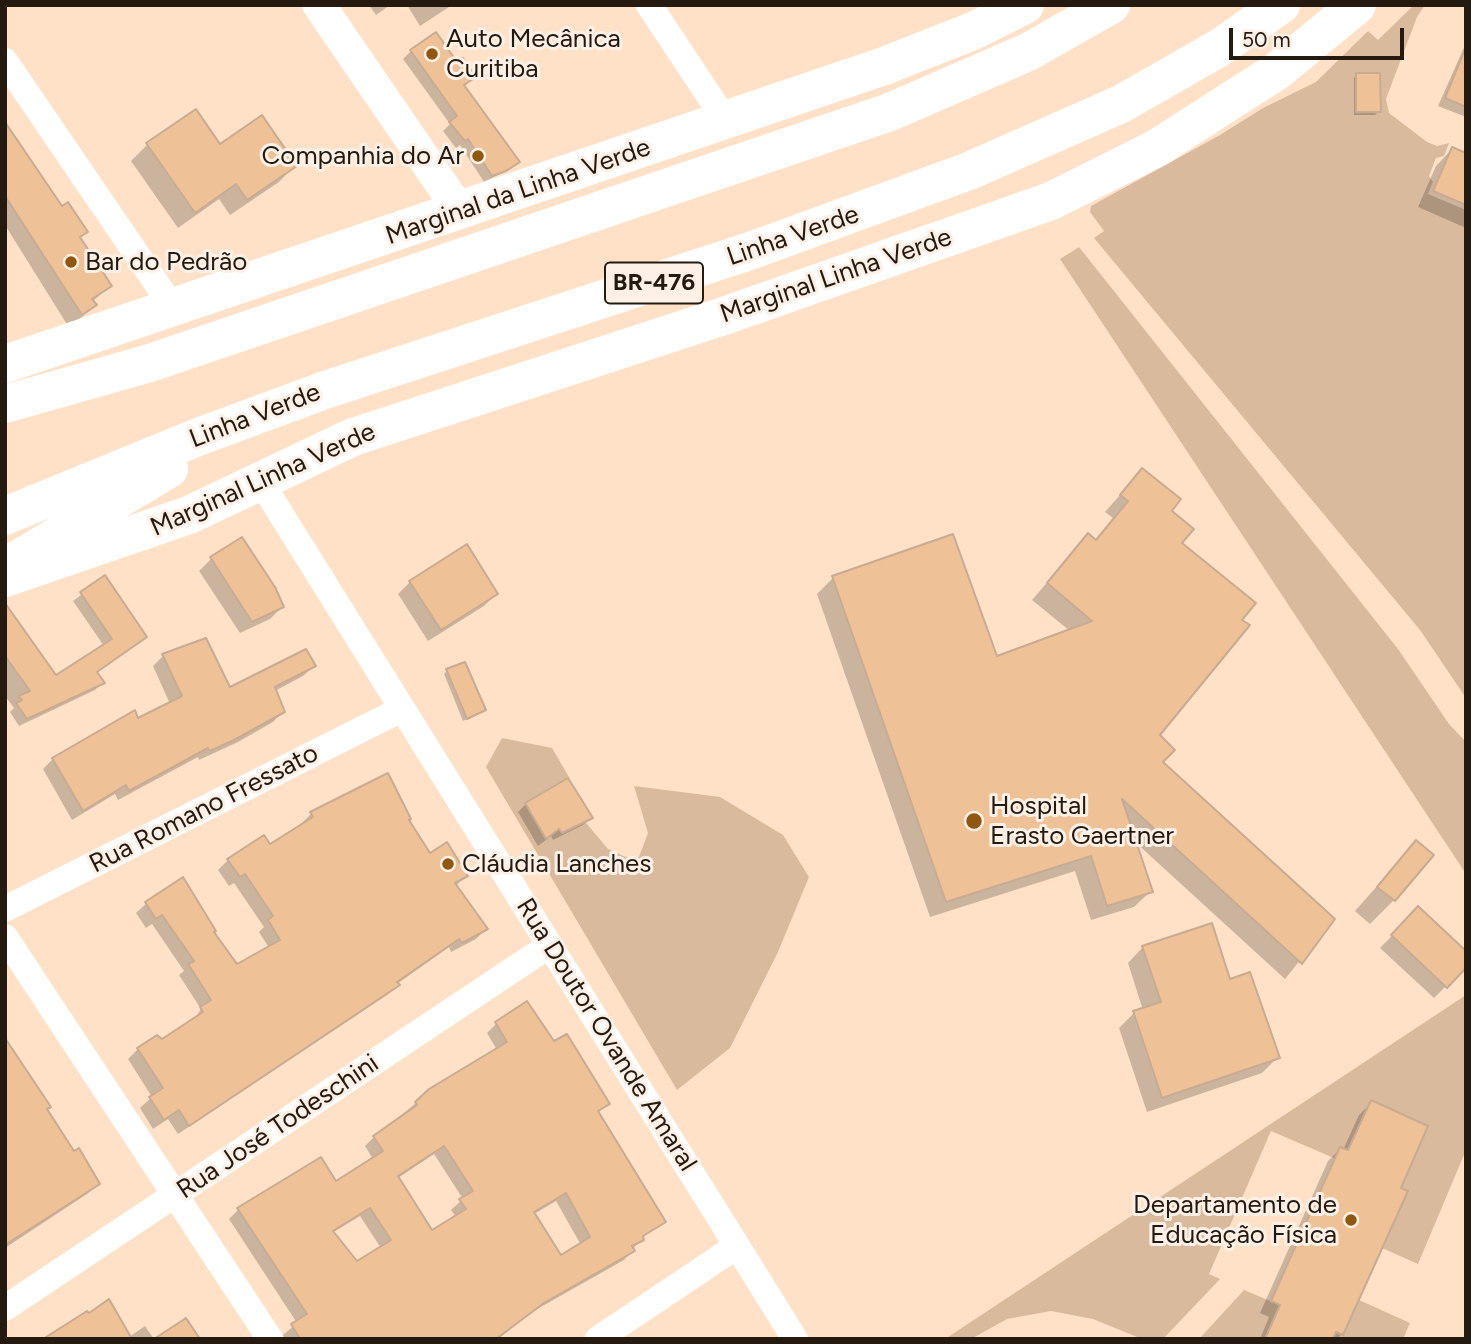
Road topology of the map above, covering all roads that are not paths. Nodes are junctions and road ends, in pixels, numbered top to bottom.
1 (319, 5) edge
2 (649, 5) edge
3 (1025, 5) edge
4 (1111, 5) edge
5 (1281, 5) edge
6 (1357, 5) edge
7 (5, 61) edge
8 (726, 121) junction
9 (460, 211) junction
10 (174, 309) junction
11 (8, 357) edge
12 (5, 404) edge
13 (266, 411) junction
14 (261, 481) junction
15 (5, 516) edge
16 (5, 567) edge
17 (5, 578) edge
18 (402, 709) junction
19 (5, 909) edge
20 (5, 937) edge
21 (550, 945) junction
22 (175, 1195) junction
23 (737, 1246) junction
24 (5, 1308) edge
25 (270, 1339) edge
26 (598, 1339) edge
27 (795, 1339) edge

1 - 9 street
2 - 8 street
3 - 8 main road, Marginal da Linha Verde
4 - 12 main road
5 - 13 main road, Linha Verde / BR-476
6 - 14 main road, Marginal Linha Verde
7 - 10 street
8 - 9 main road, Marginal da Linha Verde
9 - 10 main road, Marginal da Linha Verde
10 - 11 main road, Marginal da Linha Verde
13 - 15 main road, Linha Verde / BR-476
13 - 16 main road
14 - 17 main road, Marginal Linha Verde
14 - 18 street, Rua Doutor Ovande Amaral
18 - 19 street, Rua Romano Fressato
18 - 21 street, Rua Doutor Ovande Amaral
20 - 22 street
21 - 22 street, Rua José Todeschini
21 - 23 street, Rua Doutor Ovande Amaral
22 - 24 street, Rua José Todeschini
22 - 25 street
23 - 26 street
23 - 27 street, Rua Doutor Ovande Amaral

